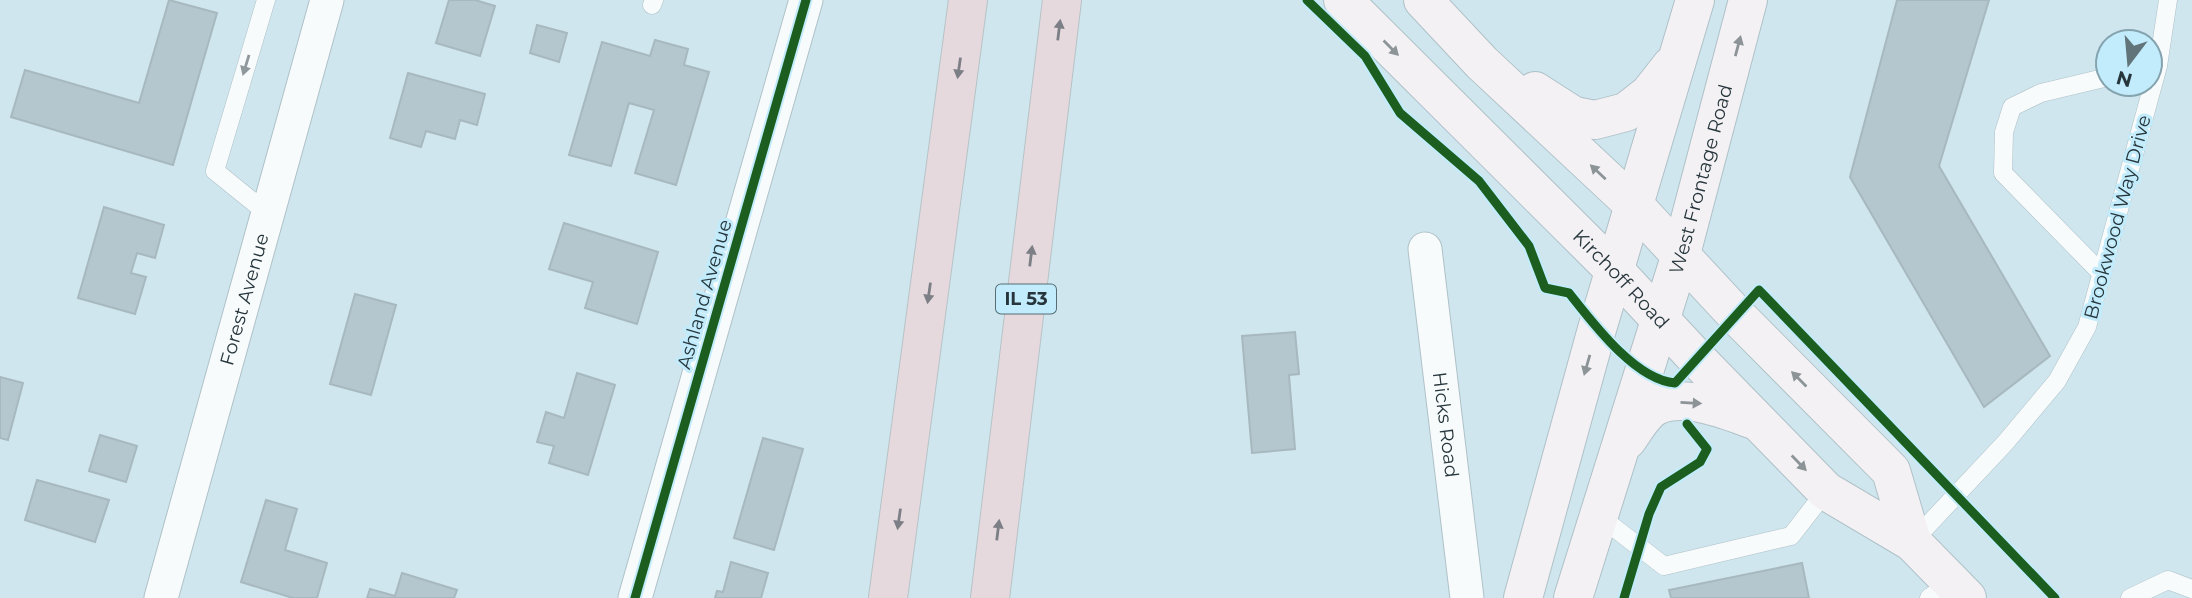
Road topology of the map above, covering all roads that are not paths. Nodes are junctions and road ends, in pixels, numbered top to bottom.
1 (266, 0) edge
2 (327, 0) edge
3 (806, 0) edge
4 (968, 0) edge
5 (1062, 0) edge
6 (1343, 0) edge
7 (1423, 0) edge
8 (1695, 0) edge
9 (1748, 0) edge
10 (2168, 0) edge
11 (2162, 28) edge
12 (1678, 56) junction
13 (1482, 63) junction
14 (2094, 80) edge
15 (2146, 98) edge
16 (1634, 205) junction
17 (268, 214) junction
18 (1425, 249) dead end
19 (1681, 254) junction
20 (1616, 272) junction
21 (2102, 274) junction
22 (1661, 319) junction
23 (1758, 422) junction
24 (1620, 450) junction
25 (1826, 491) junction
26 (1599, 516) junction
27 (1912, 542) junction
28 (2192, 589) edge
29 (888, 592) edge
30 (1949, 593) edge
31 (161, 598) edge
32 (635, 598) edge
33 (990, 598) edge
34 (1467, 598) edge
35 (1523, 598) edge
36 (1573, 598) edge
37 (2130, 598) edge

1 -> 17 lane
2 - 17 street, Forest Avenue
3 - 32 street, Ashland Avenue
4 -> 29 highway
33 -> 5 highway, IL 53
6 -> 20 main road, Kirchoff Road
7 - 13 main road, Kirchoff Road
8 - 12 main road
19 -> 9 main road, West Frontage Road
10 - 11 lane, Brookwood Way Drive
12 - 13 main road
12 - 16 main road
16 -> 13 main road, Kirchoff Road
14 - 21 lane
15 - 21 lane, Brookwood Way Drive
16 - 19 main road, Kirchoff Road
16 - 20 main road
17 - 31 street, Forest Avenue
18 - 34 street, Hicks Road
19 - 22 main road, West Frontage Road
27 -> 19 main road, Kirchoff Road
20 - 22 main road, Kirchoff Road
20 -> 35 main road
21 - 27 lane, Brookwood Way Drive
22 - 23 main road, Kirchoff Road
22 - 24 main road, West Frontage Road
24 -> 23 main road
23 -> 25 main road, Kirchoff Road
24 - 26 main road, West Frontage Road
25 - 26 lane
25 - 27 main road, Kirchoff Road
26 - 36 main road, West Frontage Road
27 - 30 main road, Kirchoff Road
28 - 37 lane

